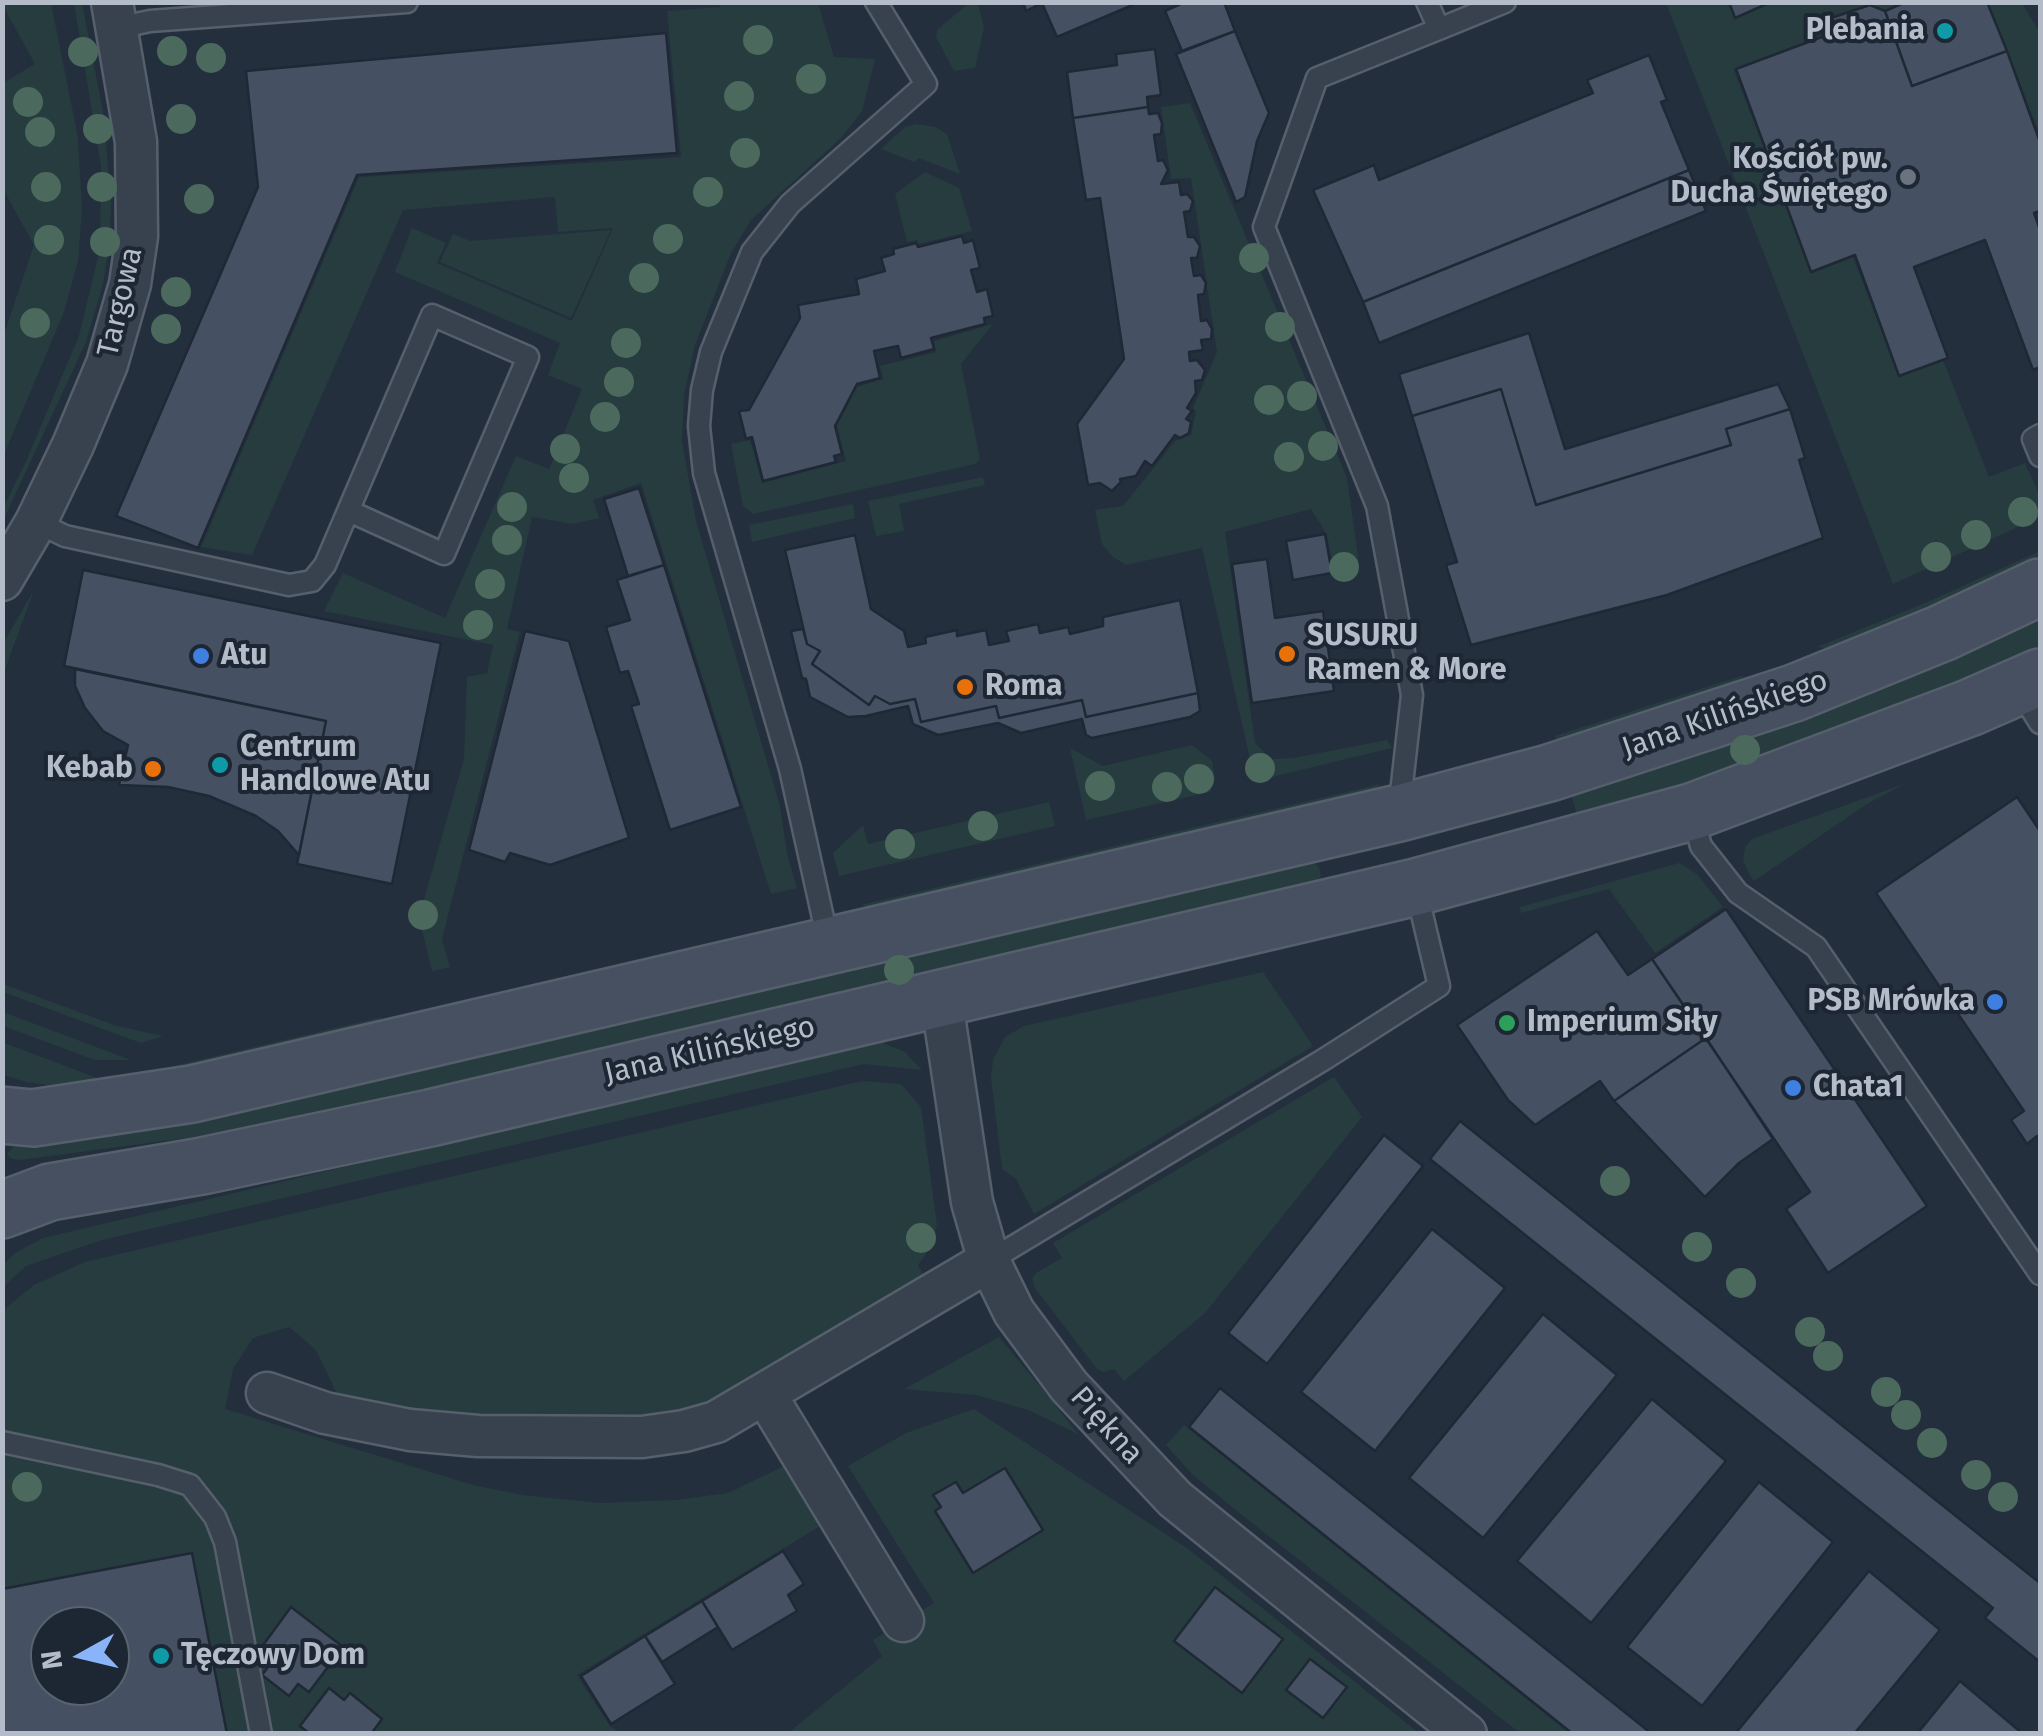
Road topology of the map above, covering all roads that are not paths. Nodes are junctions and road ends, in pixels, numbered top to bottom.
1 (407, 2) edge
2 (876, 2) edge
3 (1427, 2) edge
4 (1505, 2) edge
5 (114, 15) edge
6 (1439, 30) junction
7 (2040, 435) edge
8 (2040, 456) edge
9 (349, 511) junction
10 (36, 522) junction
11 (3, 577) edge
12 (2040, 587) edge
13 (2033, 696) edge
14 (1691, 812) junction
15 (1398, 813) junction
16 (1416, 887) junction
17 (830, 947) junction
18 (941, 996) junction
19 (2, 1116) edge
20 (2, 1210) edge
21 (988, 1260) junction
22 (2040, 1274) edge
23 (267, 1393) dead end
24 (765, 1394) junction
25 (2, 1442) edge
26 (903, 1622) dead end
27 (261, 1734) edge
28 (1466, 1734) edge

1 - 5 lane
2 - 17 lane
3 - 6 lane
4 - 6 lane
5 - 10 street, Targowa
6 - 15 lane
7 - 8 lane
9 - 9 lane
9 - 10 lane
10 - 11 street, Targowa
12 - 15 street, Jana Kilińskiego
13 - 14 street, Jana Kilińskiego
14 - 16 street, Jana Kilińskiego
14 - 22 lane
15 - 16 street
15 - 17 street, Jana Kilińskiego
16 - 18 street, Jana Kilińskiego
16 - 21 lane
17 - 19 street, Jana Kilińskiego
18 - 20 street, Jana Kilińskiego
18 - 21 street, Piękna
21 - 24 street
21 - 28 street, Piękna
23 - 24 street
24 - 26 street
25 - 27 lane

